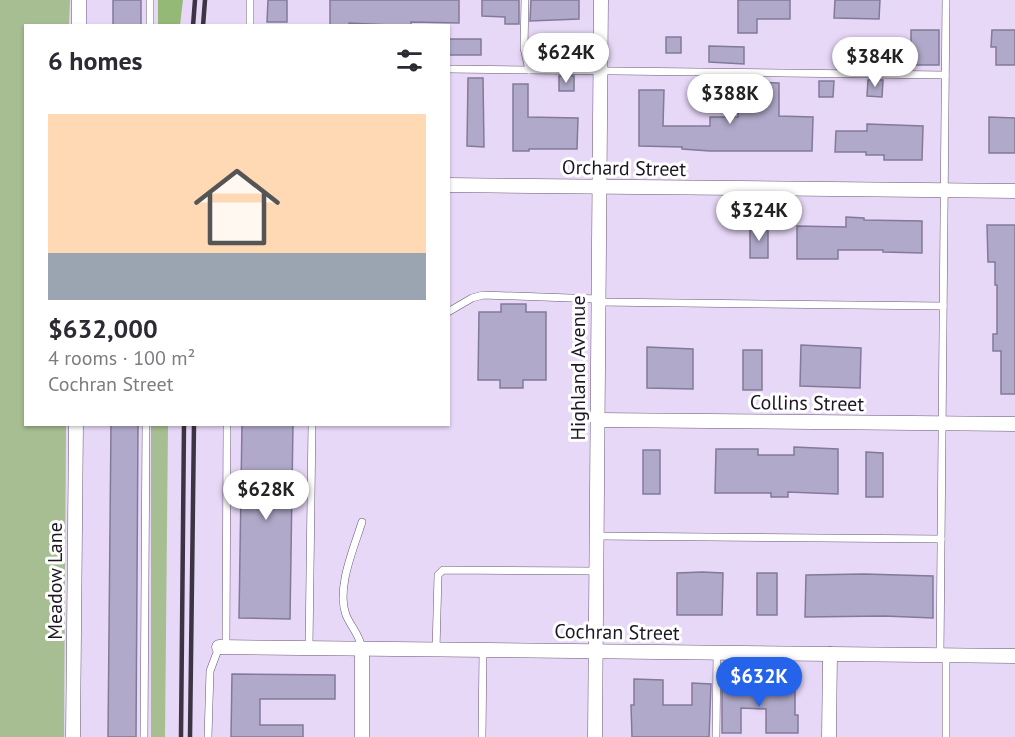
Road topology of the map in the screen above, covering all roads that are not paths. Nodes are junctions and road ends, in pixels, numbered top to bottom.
1 (79, 0) edge
2 (150, 0) edge
3 (250, 0) edge
4 (525, 0) edge
5 (601, 0) edge
6 (946, 0) edge
7 (79, 24) edge
8 (150, 24) edge
9 (250, 24) edge
10 (450, 69) edge
11 (529, 70) junction
12 (600, 71) junction
13 (945, 75) junction
14 (450, 185) edge
15 (599, 187) junction
16 (944, 190) junction
17 (1015, 191) edge
18 (598, 300) junction
19 (943, 306) junction
20 (450, 311) edge
21 (598, 420) junction
22 (942, 424) junction
23 (1015, 424) edge
24 (76, 426) edge
25 (146, 426) edge
26 (312, 426) edge
27 (227, 427) dead end
28 (362, 522) dead end
29 (597, 536) junction
30 (941, 539) junction
31 (596, 571) junction
32 (222, 647) junction
33 (309, 648) junction
34 (362, 649) junction
35 (436, 650) junction
36 (483, 650) junction
37 (596, 652) junction
38 (717, 653) junction
39 (830, 654) junction
40 (943, 656) junction
41 (1015, 656) edge
42 (73, 737) edge
43 (144, 737) edge
44 (208, 737) edge
45 (362, 737) edge
46 (482, 737) edge
47 (595, 737) edge
48 (716, 737) edge
49 (829, 737) edge
50 (946, 737) edge

1 - 7 street
2 - 8 lane
3 - 9 lane
4 - 11 lane
5 - 12 street, Highland Avenue
6 - 13 lane
10 - 11 lane
11 - 12 lane
12 - 13 lane
12 - 15 street, Highland Avenue
13 - 16 lane
14 - 15 street, Orchard Street
15 - 16 street, Orchard Street
15 - 18 street, Highland Avenue
16 - 17 street, Orchard Street
16 - 19 lane
18 - 19 lane
18 - 20 lane
18 - 21 street, Highland Avenue
19 - 22 lane
21 - 22 street, Collins Street
21 - 29 street, Highland Avenue
22 - 23 street, Collins Street
22 - 30 lane
24 - 42 street, Meadow Lane
25 - 43 lane
26 - 33 lane
27 - 32 lane
28 - 34 lane
29 - 30 lane
29 - 31 street, Highland Avenue
30 - 40 lane
31 - 35 lane
31 - 37 street, Highland Avenue
32 - 33 street, Cochran Street
32 - 44 lane
33 - 34 street, Cochran Street
34 - 35 street, Cochran Street
34 - 45 street
35 - 36 street, Cochran Street
36 - 37 street, Cochran Street
36 - 46 lane
37 - 38 street, Cochran Street
37 - 47 street, Highland Avenue
38 - 39 street, Cochran Street
38 - 48 lane
39 - 40 street, Cochran Street
39 - 49 street
40 - 41 street, Cochran Street
40 - 50 lane

